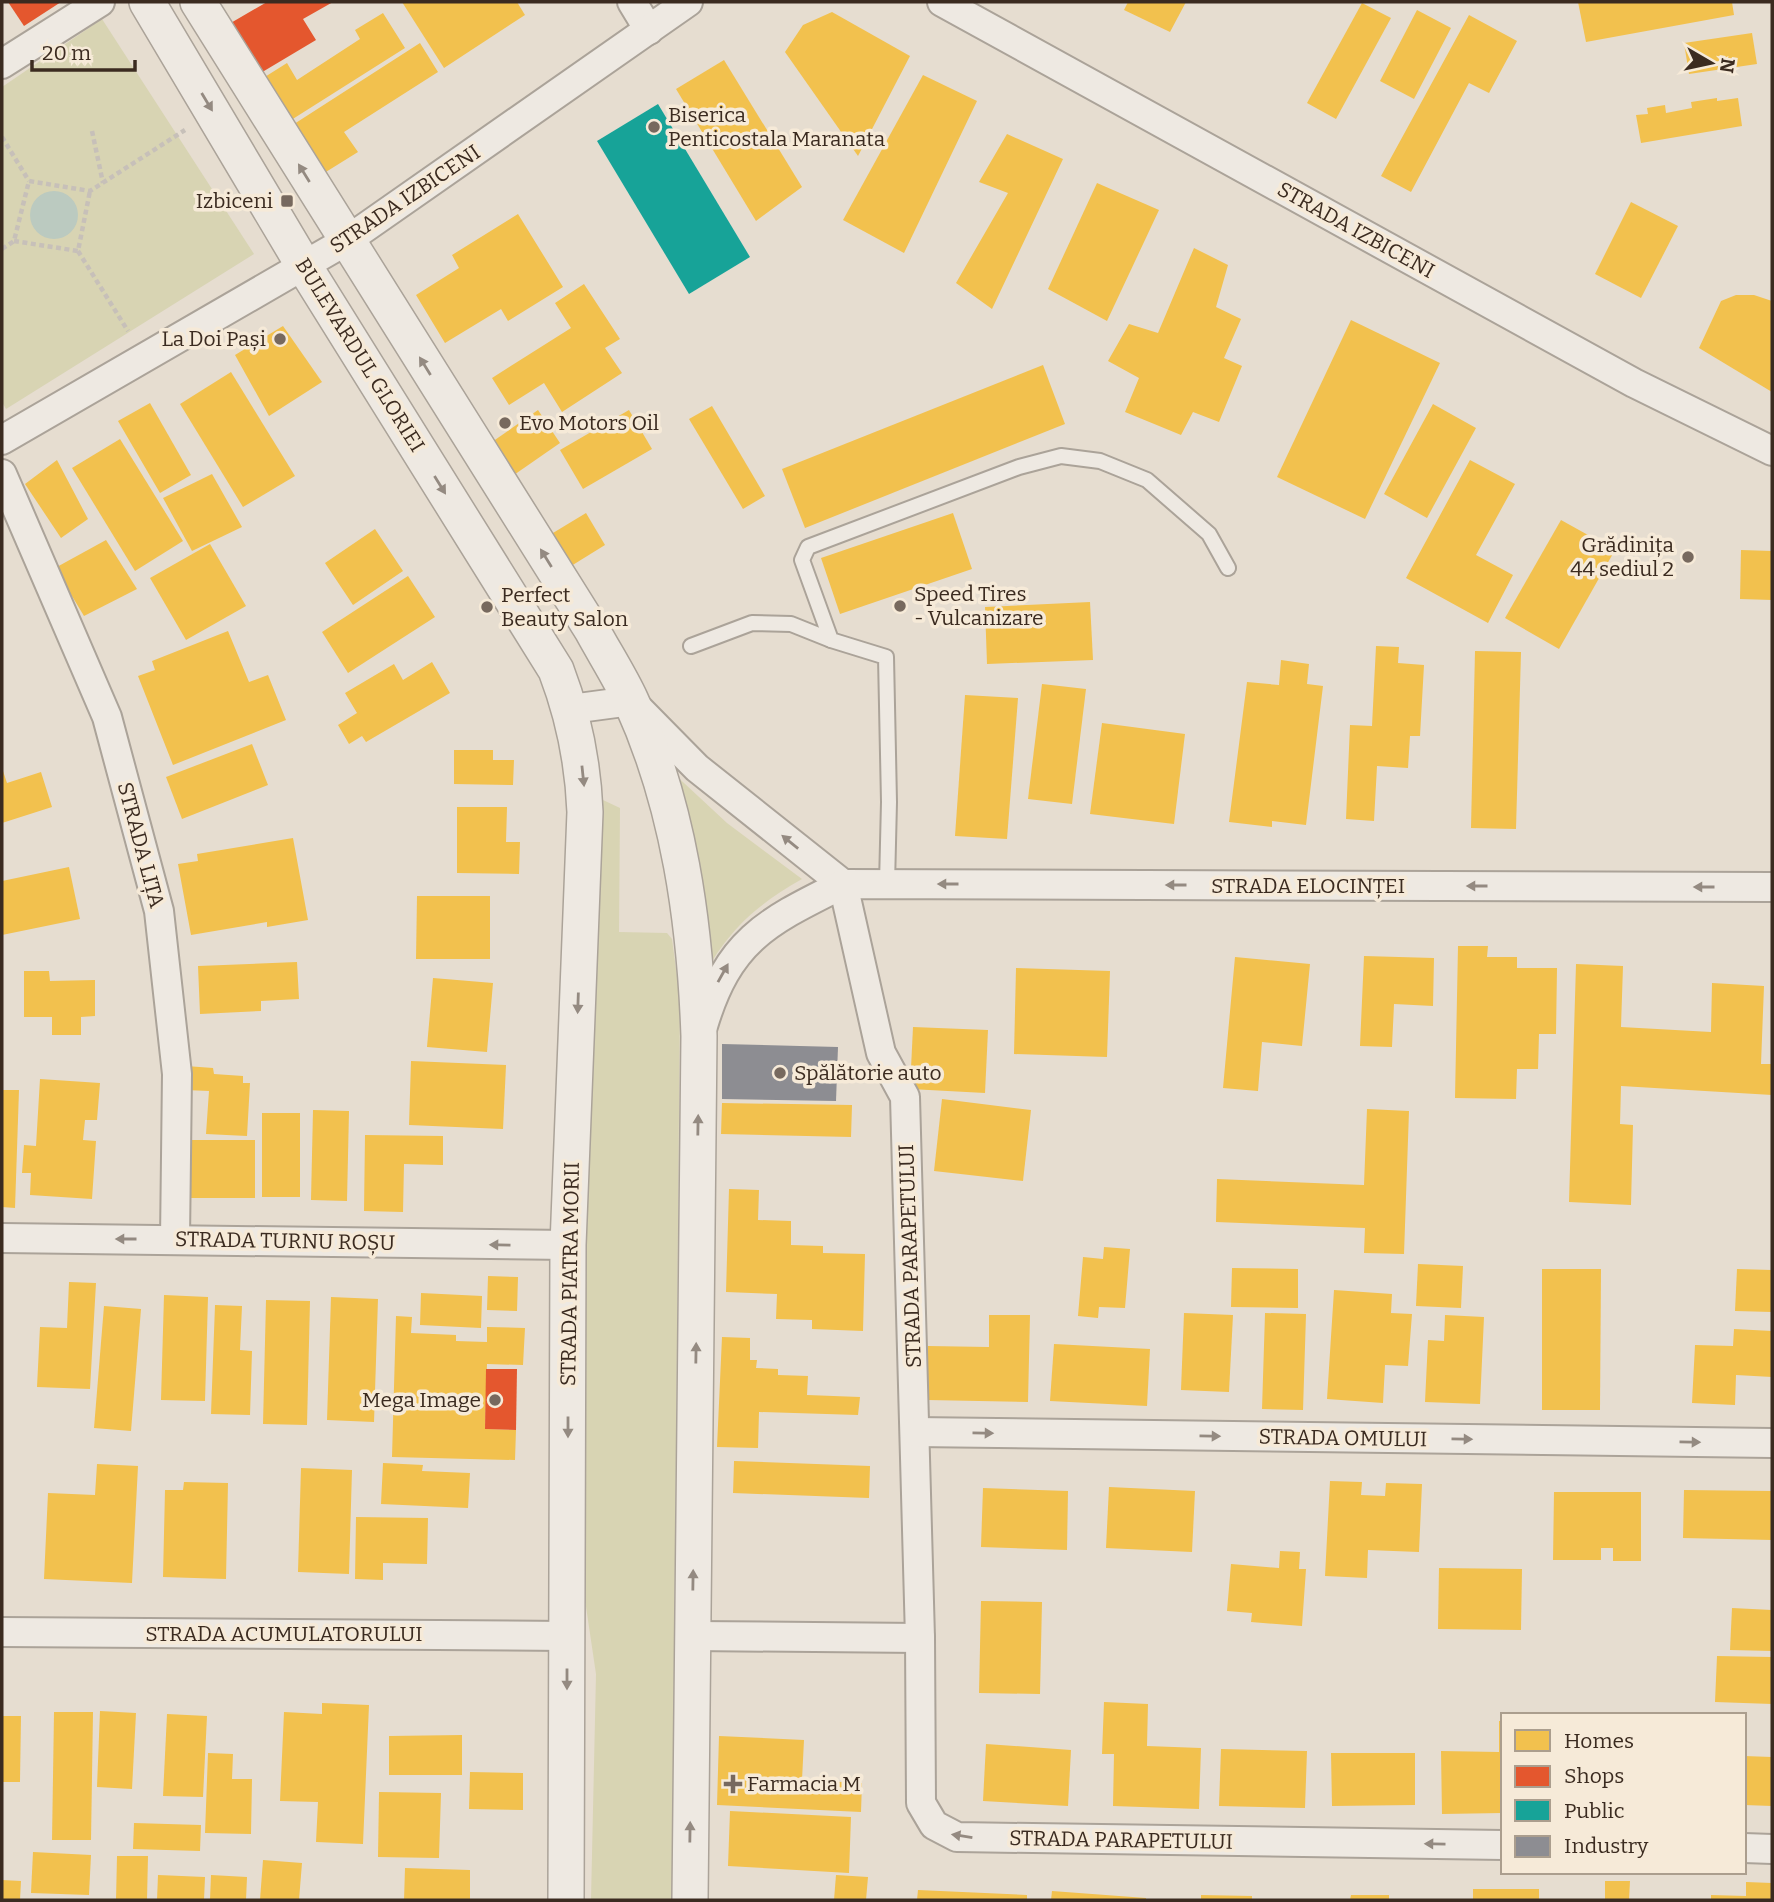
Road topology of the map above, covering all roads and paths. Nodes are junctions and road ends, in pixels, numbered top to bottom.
1 (100, 2) edge
2 (147, 2) edge
3 (198, 2) edge
4 (632, 2) edge
5 (688, 2) edge
6 (942, 2) edge
7 (649, 30) junction
8 (2, 64) edge
9 (213, 112) junction
10 (92, 131) dead end
11 (2, 137) edge
12 (29, 181) junction
13 (103, 183) junction
14 (90, 191) junction
15 (14, 241) junction
16 (346, 241) junction
17 (2, 250) edge
18 (78, 251) junction
19 (304, 266) junction
20 (144, 357) junction
21 (2, 440) edge
22 (1772, 451) edge
23 (2, 474) edge
24 (1228, 568) dead end
25 (831, 640) junction
26 (691, 646) dead end
27 (631, 701) junction
28 (571, 709) junction
29 (844, 884) junction
30 (887, 884) junction
31 (1772, 887) edge
32 (699, 1036) junction
33 (2, 1238) edge
34 (175, 1239) junction
35 (568, 1245) junction
36 (915, 1432) junction
37 (1772, 1443) edge
38 (2, 1632) edge
39 (567, 1636) junction
40 (693, 1636) junction
41 (920, 1638) junction
42 (1501, 1845) edge
43 (1746, 1848) edge
44 (1772, 1849) edge
45 (566, 1900) edge
46 (690, 1900) edge

1 - 8 street
2 -> 9 street, BULEVARDUL GLORIEI
16 -> 3 street
4 - 7 street
5 - 7 street, STRADA IZBICENI
6 - 22 street, STRADA IZBICENI
7 - 16 street, STRADA IZBICENI
9 - 13 path
9 - 19 street, BULEVARDUL GLORIEI
10 - 13 path
11 - 12 path
12 - 14 path
12 - 15 path
13 - 14 path
14 - 18 path
15 - 17 path
15 - 18 path
16 - 19 street, STRADA IZBICENI
27 -> 16 street
18 - 20 path
19 - 20 street, STRADA IZBICENI
19 -> 28 street, BULEVARDUL GLORIEI
20 - 21 street, STRADA IZBICENI
23 - 34 street, STRADA LIȚA
24 - 25 lane
25 - 26 lane
25 - 30 lane
27 - 28 street
29 -> 27 street
27 - 32 street
28 -> 35 street, STRADA PIATRA MORII
29 - 30 street, STRADA ELOCINȚEI
32 -> 29 street
29 - 36 street, STRADA PARAPETULUI
31 -> 30 street, STRADA ELOCINȚEI
40 -> 32 street
34 -> 33 street, STRADA TURNU ROȘU
35 -> 34 street, STRADA TURNU ROȘU
35 -> 39 street, STRADA PIATRA MORII
36 -> 37 street, STRADA OMULUI
36 - 41 street, STRADA PARAPETULUI
38 - 39 street, STRADA ACUMULATORULUI
39 -> 45 street, STRADA PIATRA MORII
40 - 41 street
46 -> 40 street
42 -> 41 street, STRADA PARAPETULUI
43 - 44 street

